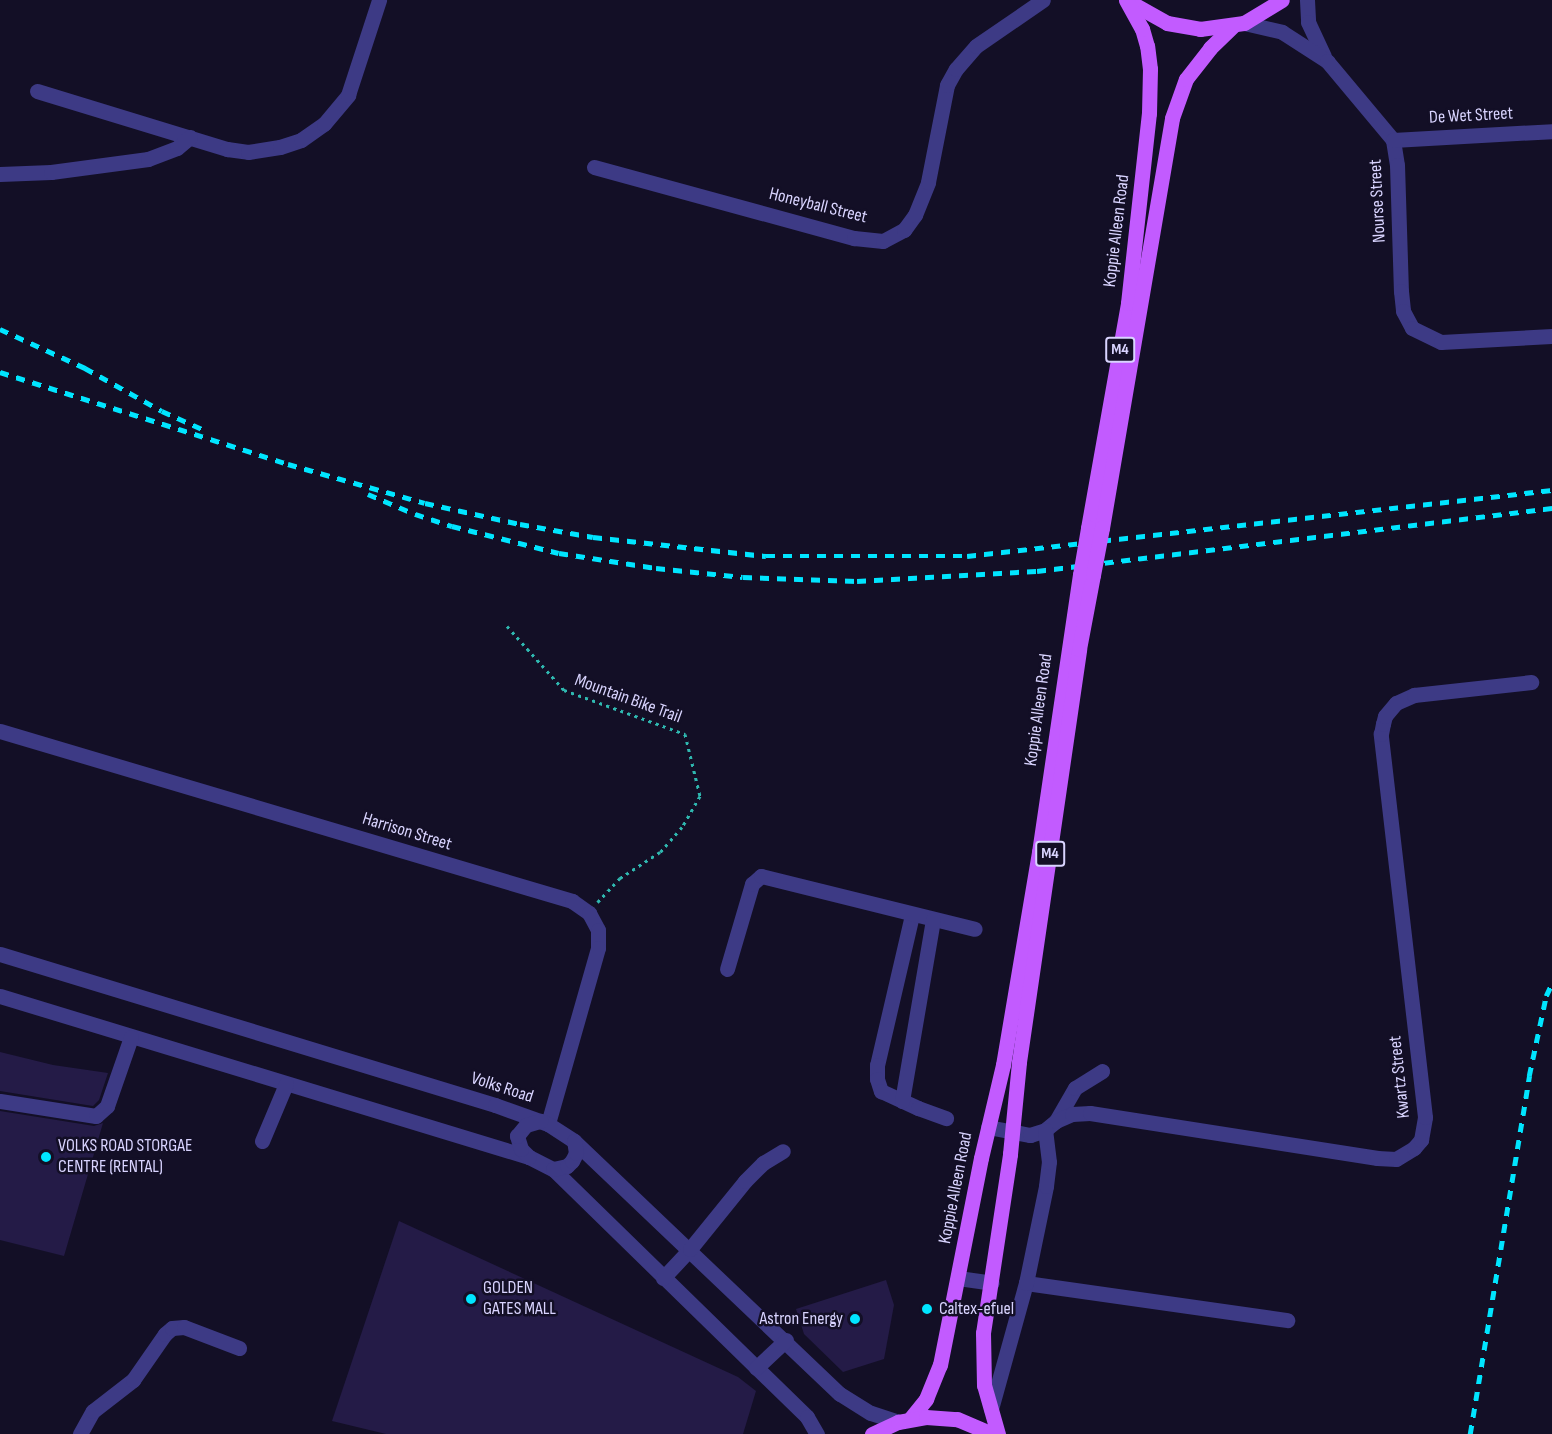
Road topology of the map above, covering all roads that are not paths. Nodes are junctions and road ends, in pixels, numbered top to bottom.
1 (379, 0) edge
2 (1126, 0) edge
3 (1282, 0) edge
4 (1307, 0) edge
5 (1044, 2) edge
6 (1239, 24) junction
7 (1327, 61) junction
8 (37, 91) dead end
9 (1552, 131) edge
10 (190, 137) junction
11 (1393, 140) junction
12 (594, 167) dead end
13 (0, 174) edge
14 (1552, 336) edge
15 (1095, 528) junction
16 (1086, 575) junction
17 (1531, 682) dead end
18 (0, 731) edge
19 (912, 915) junction
20 (933, 920) junction
21 (975, 929) dead end
22 (0, 954) edge
23 (727, 969) dead end
24 (0, 996) edge
25 (131, 1036) junction
26 (1102, 1071) dead end
27 (286, 1084) junction
28 (0, 1101) edge
29 (902, 1101) junction
30 (946, 1118) dead end
31 (544, 1123) junction
32 (1051, 1125) junction
33 (988, 1127) junction
34 (1012, 1133) junction
35 (262, 1141) dead end
36 (574, 1141) junction
37 (783, 1151) dead end
38 (529, 1157) junction
39 (553, 1169) junction
40 (690, 1249) junction
41 (663, 1278) junction
42 (958, 1278) junction
43 (992, 1282) junction
44 (1026, 1283) junction
45 (1287, 1320) dead end
46 (786, 1340) junction
47 (239, 1348) dead end
48 (756, 1368) junction
49 (991, 1409) junction
50 (904, 1420) junction
51 (80, 1434) edge
52 (817, 1434) edge
53 (872, 1434) edge
54 (992, 1434) edge
55 (998, 1434) edge

1 - 10 street
2 - 6 main road, M4
2 - 15 main road, Koppie Alleen Road / M4
3 - 6 main road, M4
4 - 7 street, Nourse Street
5 - 12 street, Honeyball Street
6 - 7 street, Nourse Street
6 - 15 main road, Koppie Alleen Road / M4
7 - 11 street, Nourse Street
8 - 10 street
9 - 11 street, De Wet Street
10 - 13 street
11 - 14 street, Nourse Street
15 - 16 main road, Koppie Alleen Road / M4, bridge
16 - 33 main road, Koppie Alleen Road / M4
16 - 34 main road, Koppie Alleen Road / M4
17 - 32 street, Kwartz Street
18 - 31 street, Harrison Street
19 - 20 street
19 - 23 street
19 - 29 street
20 - 21 street
20 - 29 street
22 - 31 street, Volks Road
24 - 25 street
25 - 27 street
25 - 28 street
26 - 32 street
27 - 35 street
27 - 38 street
29 - 30 street
31 - 36 street, Volks Road
31 - 38 street
32 - 34 street, Kwartz Street
32 - 44 street
33 - 34 street, Kwartz Street
33 - 42 main road, Koppie Alleen Road / M4
34 - 43 main road, Koppie Alleen Road / M4
36 - 39 street
36 - 40 street, Volks Road
37 - 40 street
38 - 39 street
39 - 41 street
40 - 41 street
40 - 46 street, Volks Road
41 - 48 street
42 - 43 street
42 - 50 main road, Koppie Alleen Road / M4
43 - 49 main road, Koppie Alleen Road / M4
44 - 45 street
44 - 49 street
46 - 48 street
46 - 50 street, Volks Road
47 - 51 street
48 - 52 street
49 - 55 main road, Koppie Alleen Road / M4
50 - 53 main road, M4
50 - 54 main road, M4

